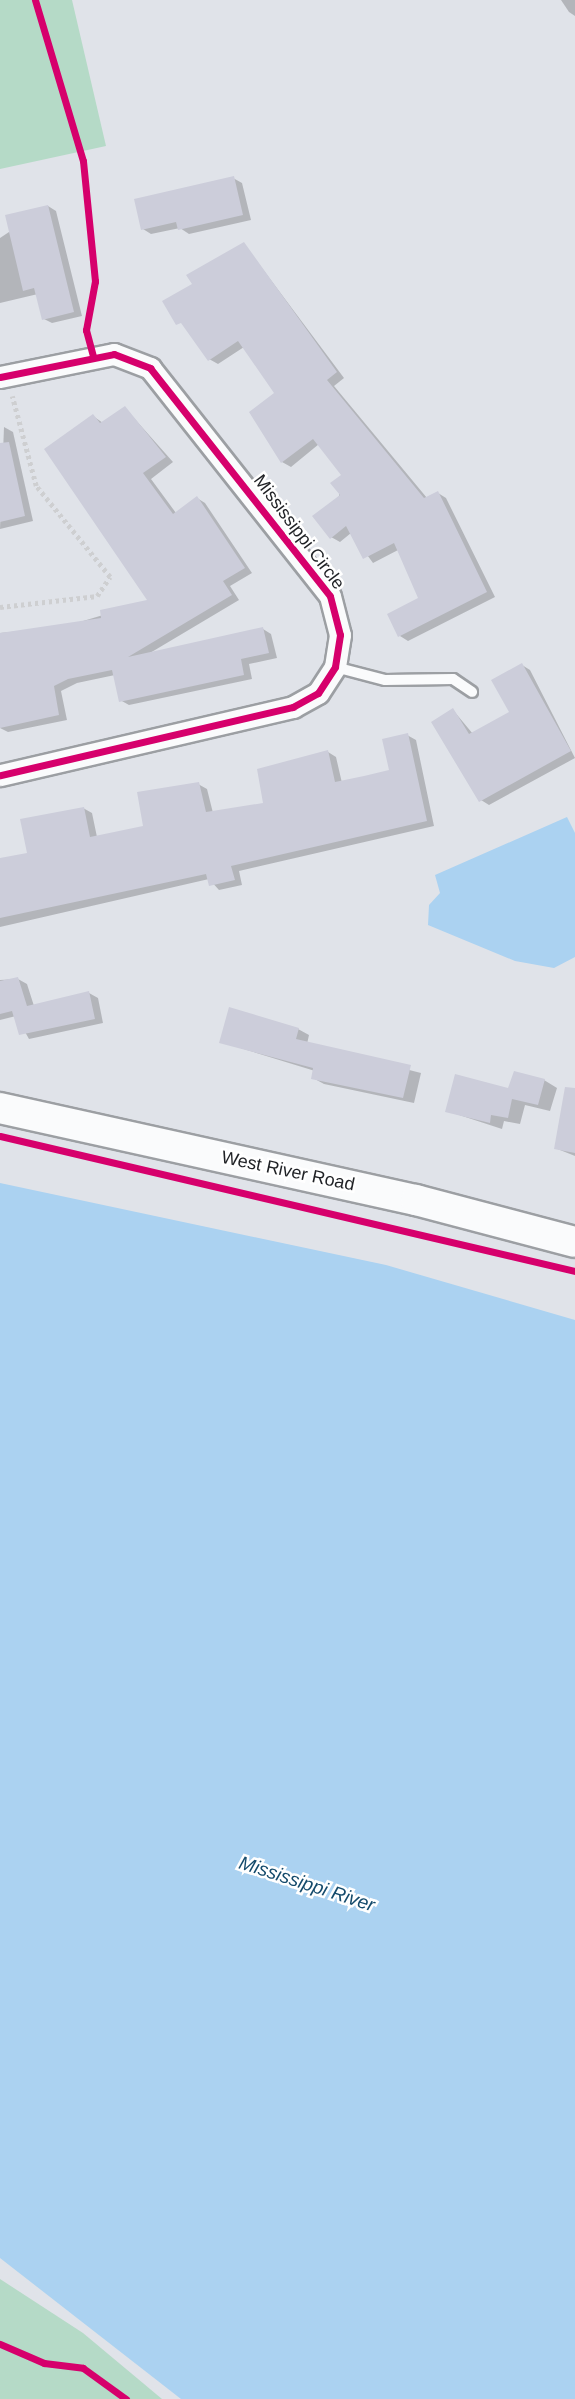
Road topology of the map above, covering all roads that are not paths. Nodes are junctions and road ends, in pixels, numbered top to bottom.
1 (4, 376) edge
2 (335, 667) junction
3 (472, 692) dead end
4 (0, 775) edge
5 (0, 1108) edge
6 (575, 1242) edge

1 - 2 street, Mississippi Circle
2 - 3 lane
2 - 4 street, Mississippi Circle
5 - 6 street, West River Road

